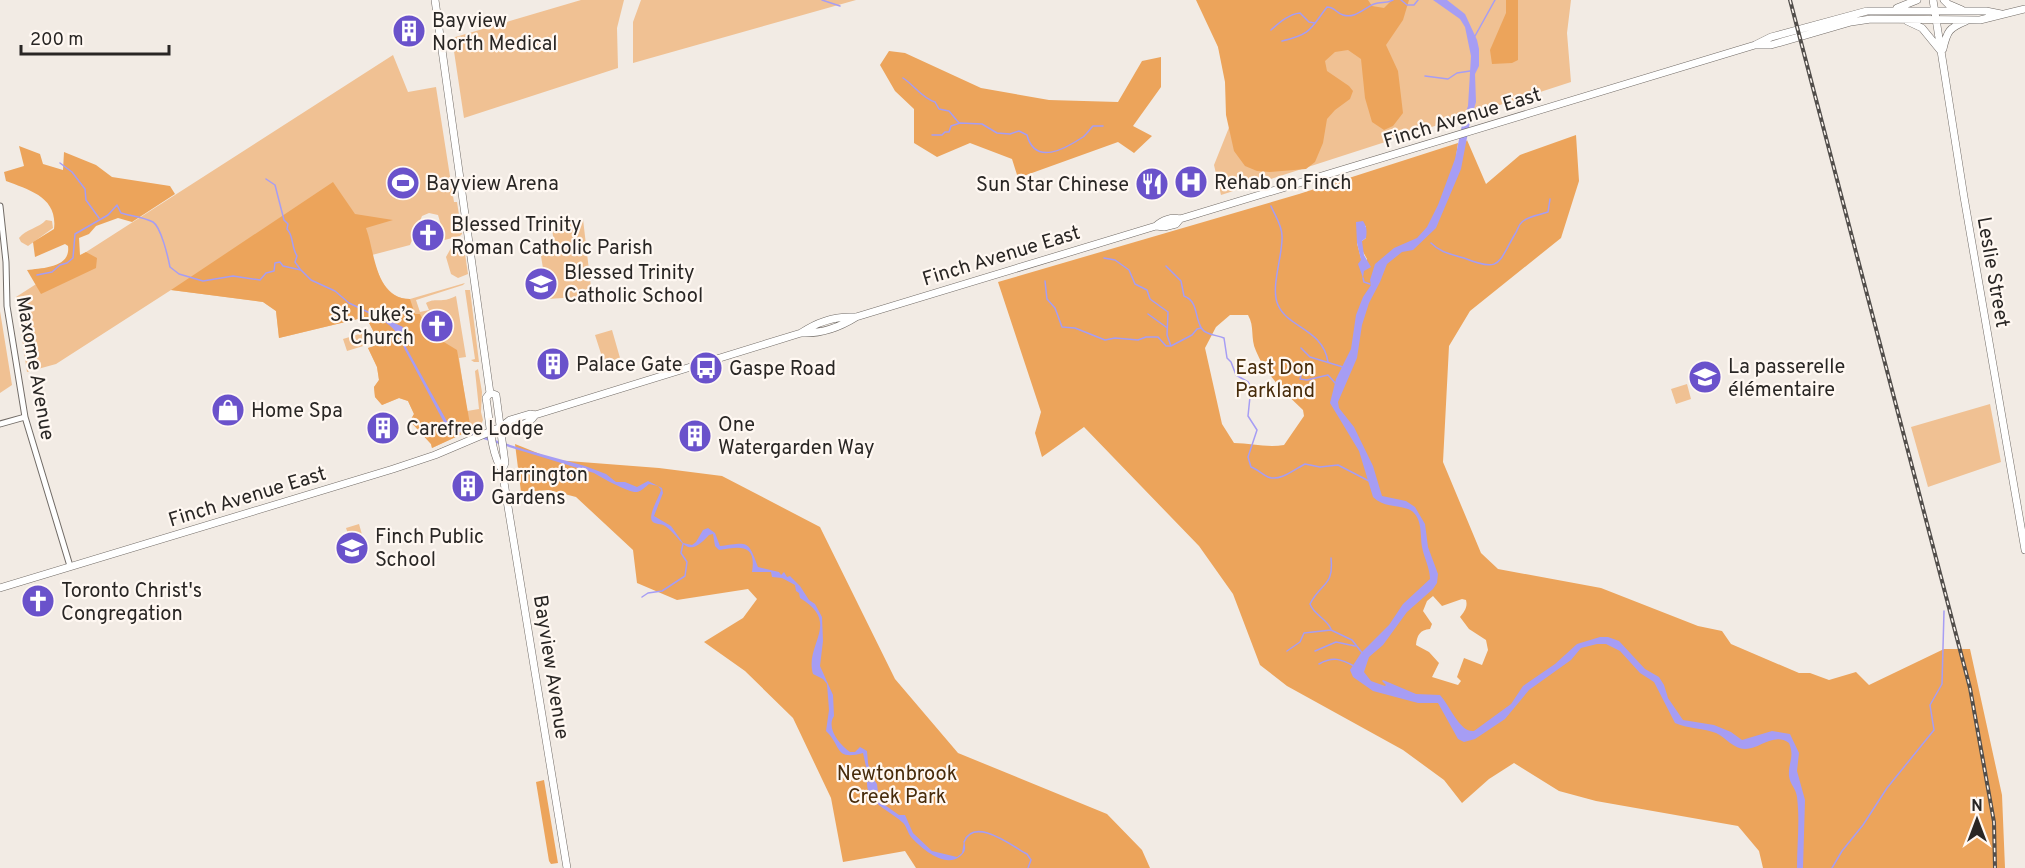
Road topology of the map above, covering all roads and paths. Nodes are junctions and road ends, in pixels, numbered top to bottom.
1 (435, 0) edge
2 (1917, 0) edge
3 (1933, 0) edge
4 (1944, 0) edge
5 (2025, 9) edge
6 (1888, 10) junction
7 (1967, 12) junction
8 (2001, 14) junction
9 (1936, 15) junction
10 (1893, 18) junction
11 (1969, 20) junction
12 (1755, 45) junction
13 (1942, 52) junction
14 (0, 206) edge
15 (490, 393) junction
16 (25, 417) junction
17 (0, 424) edge
18 (501, 428) junction
19 (492, 431) junction
20 (502, 471) junction
21 (2024, 532) edge
22 (2025, 550) edge
23 (70, 566) junction
24 (0, 588) edge
25 (567, 868) edge

1 - 15 main road, Bayview Avenue
2 - 6 main road
3 - 9 main road, Leslie Street
4 - 7 main road
5 - 8 main road, Finch Avenue East
6 - 9 main road, Finch Avenue East
6 - 12 main road, Finch Avenue East
7 - 8 main road, Finch Avenue East
7 - 9 main road, Finch Avenue East
8 - 11 main road, Finch Avenue East
9 - 10 main road, Finch Avenue East
9 - 11 main road, Finch Avenue East
9 - 13 main road, Leslie Street
10 - 12 main road, Finch Avenue East
10 - 13 main road
11 - 13 main road
12 - 18 main road, Finch Avenue East
13 - 21 main road, Leslie Street
14 - 16 street, Maxome Avenue
15 - 18 main road, Bayview Avenue
15 - 19 main road, Bayview Avenue
16 - 17 street
16 - 23 street, Maxome Avenue
18 - 19 main road, Finch Avenue East
18 - 20 main road, Bayview Avenue
19 - 20 main road, Bayview Avenue
19 - 23 main road, Finch Avenue East
20 - 25 main road, Bayview Avenue
21 - 22 main road, Leslie Street
23 - 24 main road, Finch Avenue East

